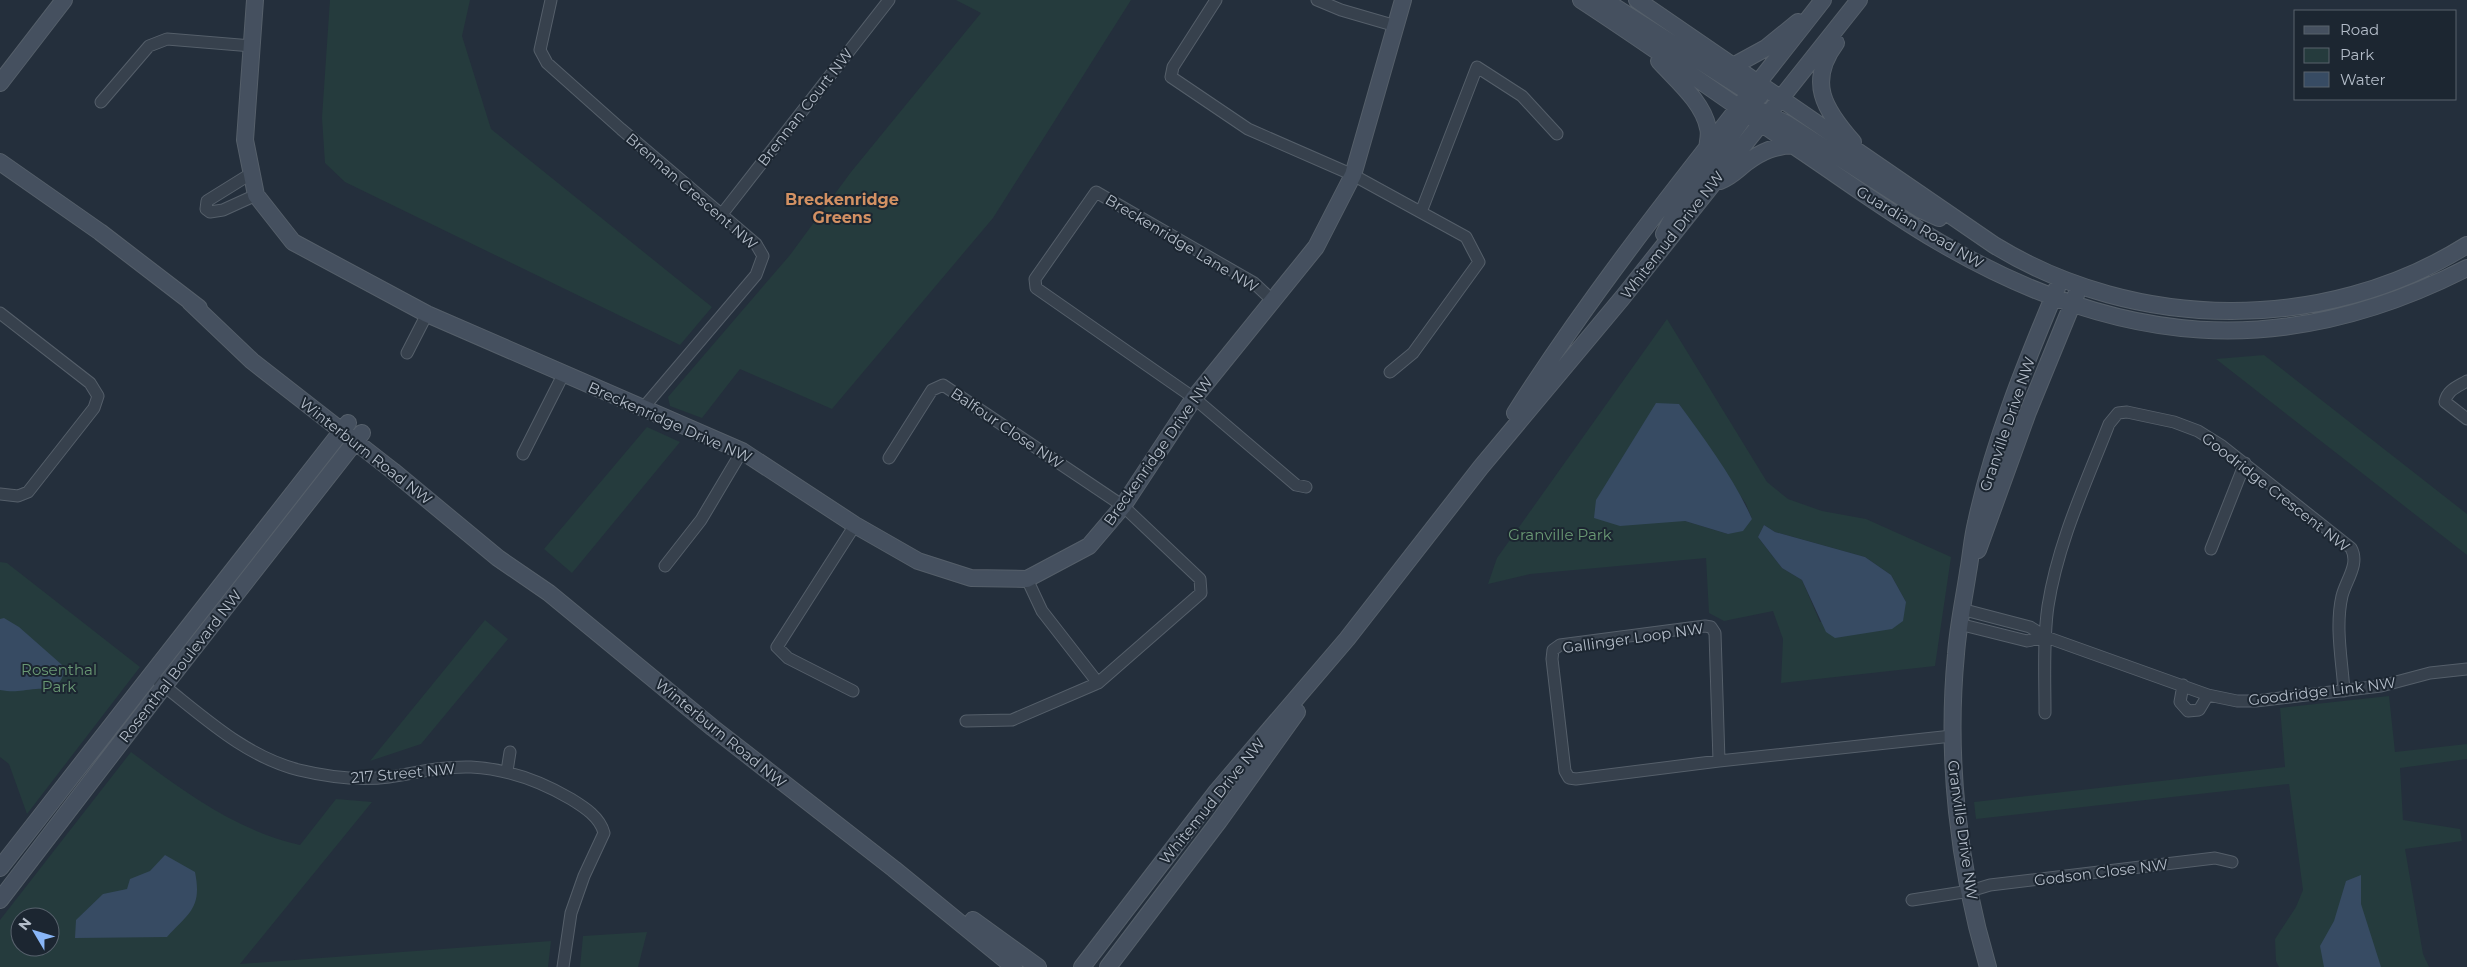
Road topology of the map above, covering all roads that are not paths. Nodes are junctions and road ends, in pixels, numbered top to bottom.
1 (64, 0) edge
2 (255, 0) edge
3 (551, 0) edge
4 (889, 0) edge
5 (1216, 0) edge
6 (1317, 0) edge
7 (1403, 0) edge
8 (1581, 0) edge
9 (1604, 0) edge
10 (1637, 0) edge
11 (1859, 0) edge
12 (1820, 5) edge
13 (1396, 26) junction
14 (1641, 40) junction
15 (252, 46) junction
16 (1733, 66) junction
17 (0, 83) edge
18 (1779, 99) junction
19 (101, 102) dead end
20 (1754, 104) junction
21 (1557, 134) dead end
22 (1794, 146) junction
23 (1707, 148) junction
24 (0, 149) edge
25 (1867, 159) junction
26 (0, 162) edge
27 (252, 173) junction
28 (1353, 175) junction
29 (1713, 183) junction
30 (256, 195) junction
31 (1421, 212) junction
32 (722, 214) junction
33 (1963, 225) junction
34 (100, 232) junction
35 (2467, 245) edge
36 (1648, 266) junction
37 (2467, 268) edge
38 (2060, 279) junction
39 (2080, 286) junction
40 (2053, 297) junction
41 (1272, 300) junction
42 (2072, 303) junction
43 (0, 313) edge
44 (427, 314) junction
45 (407, 353) dead end
46 (1390, 372) dead end
47 (563, 375) junction
48 (2467, 382) edge
49 (1194, 398) junction
50 (644, 407) junction
51 (2467, 419) edge
52 (345, 427) junction
53 (359, 438) junction
54 (742, 451) junction
55 (523, 454) dead end
56 (889, 458) dead end
57 (2245, 464) junction
58 (1481, 467) junction
59 (1306, 487) dead end
60 (0, 494) edge
61 (1123, 506) junction
62 (855, 525) junction
63 (2211, 549) dead end
64 (664, 566) dead end
65 (1968, 572) junction
66 (1027, 579) junction
67 (1960, 616) junction
68 (2046, 637) junction
69 (1347, 639) junction
70 (2466, 667) edge
71 (150, 675) junction
72 (1098, 683) junction
73 (164, 686) junction
74 (2183, 686) junction
75 (853, 691) dead end
76 (2344, 691) junction
77 (2208, 695) junction
78 (2044, 713) dead end
79 (966, 721) dead end
80 (1952, 736) junction
81 (510, 752) dead end
82 (1719, 761) junction
83 (507, 771) junction
84 (2232, 862) dead end
85 (0, 868) edge
86 (894, 869) junction
87 (1970, 891) junction
88 (0, 900) edge
89 (1912, 900) dead end
90 (563, 967) edge
91 (1014, 967) edge
92 (1038, 967) edge
93 (1082, 967) edge
94 (1108, 967) edge
95 (1988, 967) edge

1 - 17 main road
2 - 15 main road, Breckenridge Drive NW
3 - 32 street, Brennan Crescent NW
4 - 32 street, Brennan Court NW
5 - 28 street
6 - 13 street
7 - 13 main road, Breckenridge Drive NW
8 - 14 main road
9 - 20 main road
10 - 16 main road
11 - 18 main road, Whitemud Drive NW
11 - 25 main road
12 - 16 main road
12 - 20 main road, Whitemud Drive NW
13 - 28 main road, Breckenridge Drive NW
14 - 20 main road
14 - 23 main road
15 - 19 street
15 - 27 main road, Breckenridge Drive NW
16 - 20 main road
18 - 20 main road, Whitemud Drive NW
18 - 20 main road, Guardian Road NW
18 - 25 main road, Guardian Road NW
20 - 22 main road, Guardian Road NW
20 - 23 main road, Whitemud Drive NW
20 - 29 main road, Whitemud Drive NW
20 - 33 main road
20 - 36 main road
21 - 31 street
22 - 29 main road
22 - 40 main road, Guardian Road NW
23 - 58 main road, Whitemud Drive NW
24 - 34 main road, Winterburn Road NW
25 - 33 main road, Guardian Road NW
26 - 34 main road, Winterburn Road NW
27 - 30 main road, Breckenridge Drive NW
27 - 30 street
28 - 31 street
28 - 41 main road, Breckenridge Drive NW
29 - 36 main road, Whitemud Drive NW
30 - 44 main road, Breckenridge Drive NW
31 - 46 street
32 - 50 street, Brennan Crescent NW
33 - 38 main road, Guardian Road NW
34 - 52 main road, Winterburn Road NW
35 - 39 main road, Guardian Road NW
36 - 58 main road, Whitemud Drive NW
37 - 42 main road, Guardian Road NW
38 - 39 main road, Guardian Road NW
38 - 40 main road, Granville Drive NW
39 - 42 main road, Granville Drive NW
40 - 42 main road, Guardian Road NW
40 - 65 main road, Granville Drive NW
41 - 49 main road, Breckenridge Drive NW
41 - 49 street, Breckenridge Lane NW
42 - 65 main road, Granville Drive NW
43 - 60 street
44 - 45 street
44 - 47 main road, Breckenridge Drive NW
47 - 50 main road, Breckenridge Drive NW
47 - 55 street
48 - 51 street
49 - 59 street
49 - 61 main road, Breckenridge Drive NW
50 - 54 main road, Breckenridge Drive NW
52 - 53 main road, Winterburn Road NW
52 - 71 main road, Rosenthal Boulevard NW
53 - 73 main road, Rosenthal Boulevard NW
53 - 86 main road, Winterburn Road NW
54 - 62 main road, Breckenridge Drive NW
54 - 64 street
56 - 61 street, Balfour Close NW
57 - 63 street
57 - 68 street, Goodridge Crescent NW
57 - 76 street, Goodridge Crescent NW
58 - 69 main road, Whitemud Drive NW
61 - 66 main road, Breckenridge Drive NW
61 - 72 street
62 - 66 main road, Breckenridge Drive NW
62 - 75 street
65 - 67 main road, Granville Drive NW
66 - 72 street
67 - 68 street, Goodridge Link NW
67 - 80 main road, Granville Drive NW
68 - 74 street, Goodridge Link NW
68 - 78 street
69 - 93 main road, Whitemud Drive NW
69 - 94 main road, Whitemud Drive NW
70 - 76 street, Goodridge Link NW
71 - 73 street, 217 Street NW
71 - 85 main road, Rosenthal Boulevard NW
72 - 79 street
73 - 83 street, 217 Street NW
73 - 88 main road, Rosenthal Boulevard NW
74 - 77 street, Goodridge Link NW
74 - 77 street
76 - 77 street, Goodridge Link NW
80 - 82 street, Gallinger Loop NW
80 - 87 main road, Granville Drive NW
81 - 83 street
82 - 82 street, Gallinger Loop NW
83 - 90 street, 217 Street NW
84 - 87 street, Godson Close NW
86 - 91 main road, Winterburn Road NW
86 - 92 main road, Winterburn Road NW
87 - 89 street, Godson Close NW
87 - 95 main road, Granville Drive NW

